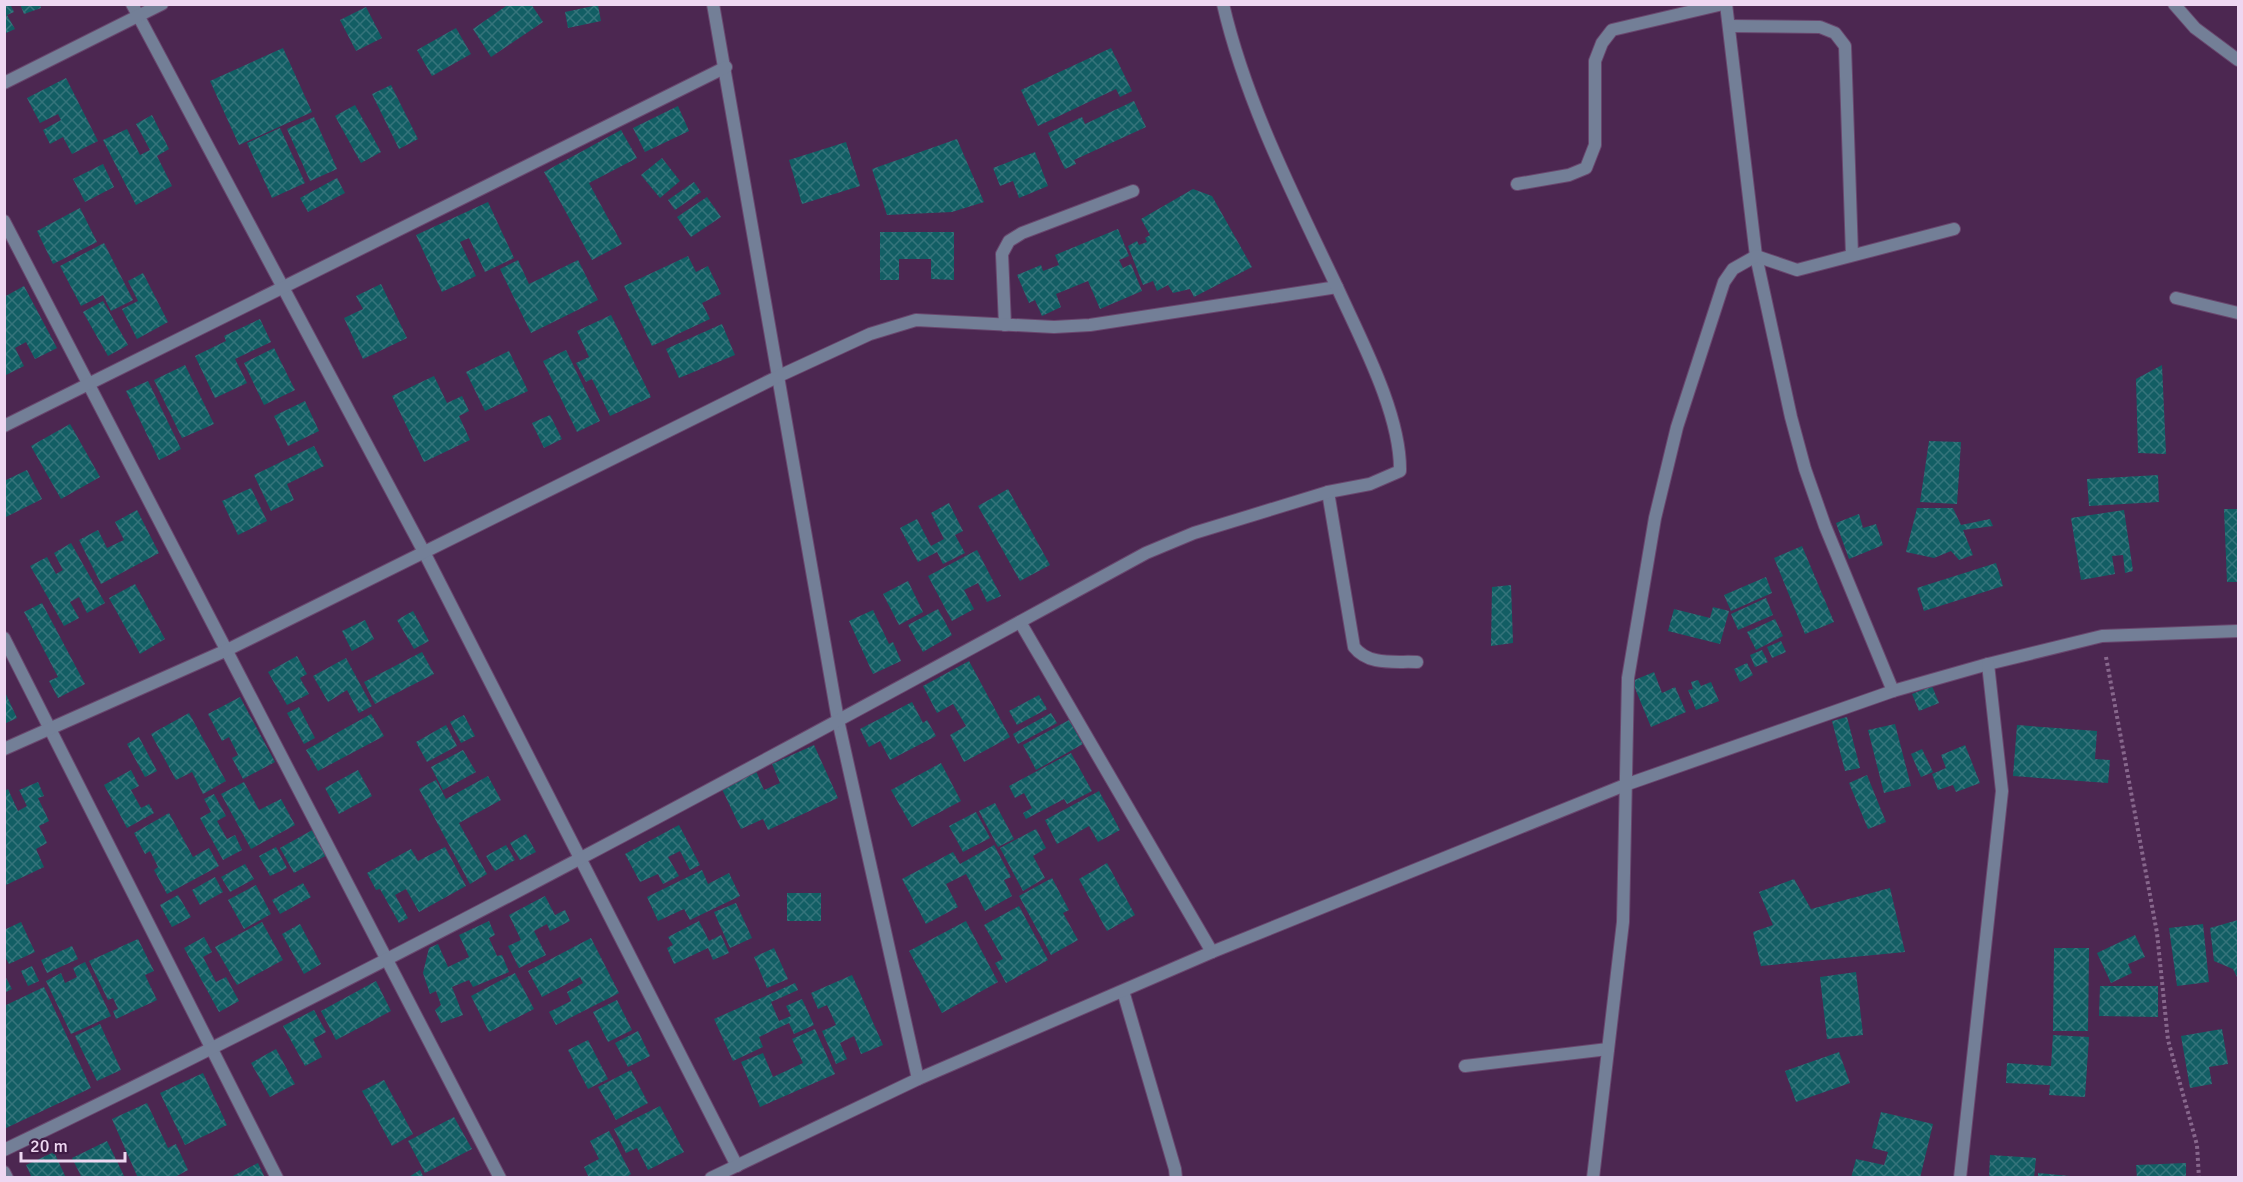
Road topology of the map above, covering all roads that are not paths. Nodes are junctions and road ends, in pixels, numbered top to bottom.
1 (132, 4) edge
2 (162, 4) edge
3 (712, 4) edge
4 (1223, 4) edge
5 (1724, 4) edge
6 (2174, 4) edge
7 (138, 16) junction
8 (1729, 26) junction
9 (2238, 60) edge
10 (726, 67) junction
11 (4, 83) edge
12 (1517, 184) dead end
13 (1133, 191) dead end
14 (4, 221) edge
15 (1954, 229) dead end
16 (1852, 255) junction
17 (1756, 256) junction
18 (1337, 287) junction
19 (283, 288) junction
20 (2176, 298) dead end
21 (2238, 313) edge
22 (1005, 325) junction
23 (779, 376) junction
24 (89, 384) junction
25 (4, 426) edge
26 (1328, 492) junction
27 (424, 554) junction
28 (1020, 622) junction
29 (2238, 631) edge
30 (4, 638) edge
31 (226, 650) junction
32 (1417, 662) dead end
33 (1988, 664) junction
34 (1893, 692) junction
35 (838, 720) junction
36 (51, 729) junction
37 (4, 749) edge
38 (1625, 785) junction
39 (580, 858) junction
40 (1212, 952) junction
41 (387, 961) junction
42 (1123, 991) junction
43 (1608, 1049) junction
44 (213, 1050) junction
45 (1465, 1066) dead end
46 (918, 1079) junction
47 (4, 1150) edge
48 (737, 1166) junction
49 (4, 1172) edge
50 (7, 1178) edge
51 (277, 1178) edge
52 (500, 1178) edge
53 (711, 1178) edge
54 (1176, 1178) edge
55 (1593, 1178) edge
56 (1960, 1178) edge

1 - 7 street
2 - 7 street
3 - 10 street
4 - 18 street
5 - 8 street
5 - 12 street
6 - 9 street
7 - 11 street
7 - 19 street
8 - 16 street
8 - 17 street
10 - 19 street
10 - 23 street
13 - 22 street
14 - 24 street
15 - 16 street
16 - 17 street
17 - 34 street
17 - 38 street
18 - 22 street
18 - 26 street
19 - 24 street
19 - 27 street
20 - 21 street
22 - 23 street
23 - 27 street
23 - 35 street
24 - 25 street
24 - 31 street
26 - 28 street
26 - 32 street
27 - 31 street
27 - 39 street
28 - 35 street
28 - 40 street
29 - 33 street
30 - 36 street
31 - 36 street
31 - 41 street
33 - 34 street
33 - 56 street
34 - 38 street
35 - 39 street
35 - 46 street
36 - 37 street
36 - 44 street
38 - 40 street
38 - 43 street
39 - 41 street
39 - 48 street
40 - 42 street
41 - 44 street
41 - 52 street
42 - 46 street
42 - 54 street
43 - 45 street
43 - 55 street
44 - 47 street
44 - 51 street
46 - 48 street
48 - 53 street
49 - 50 street

